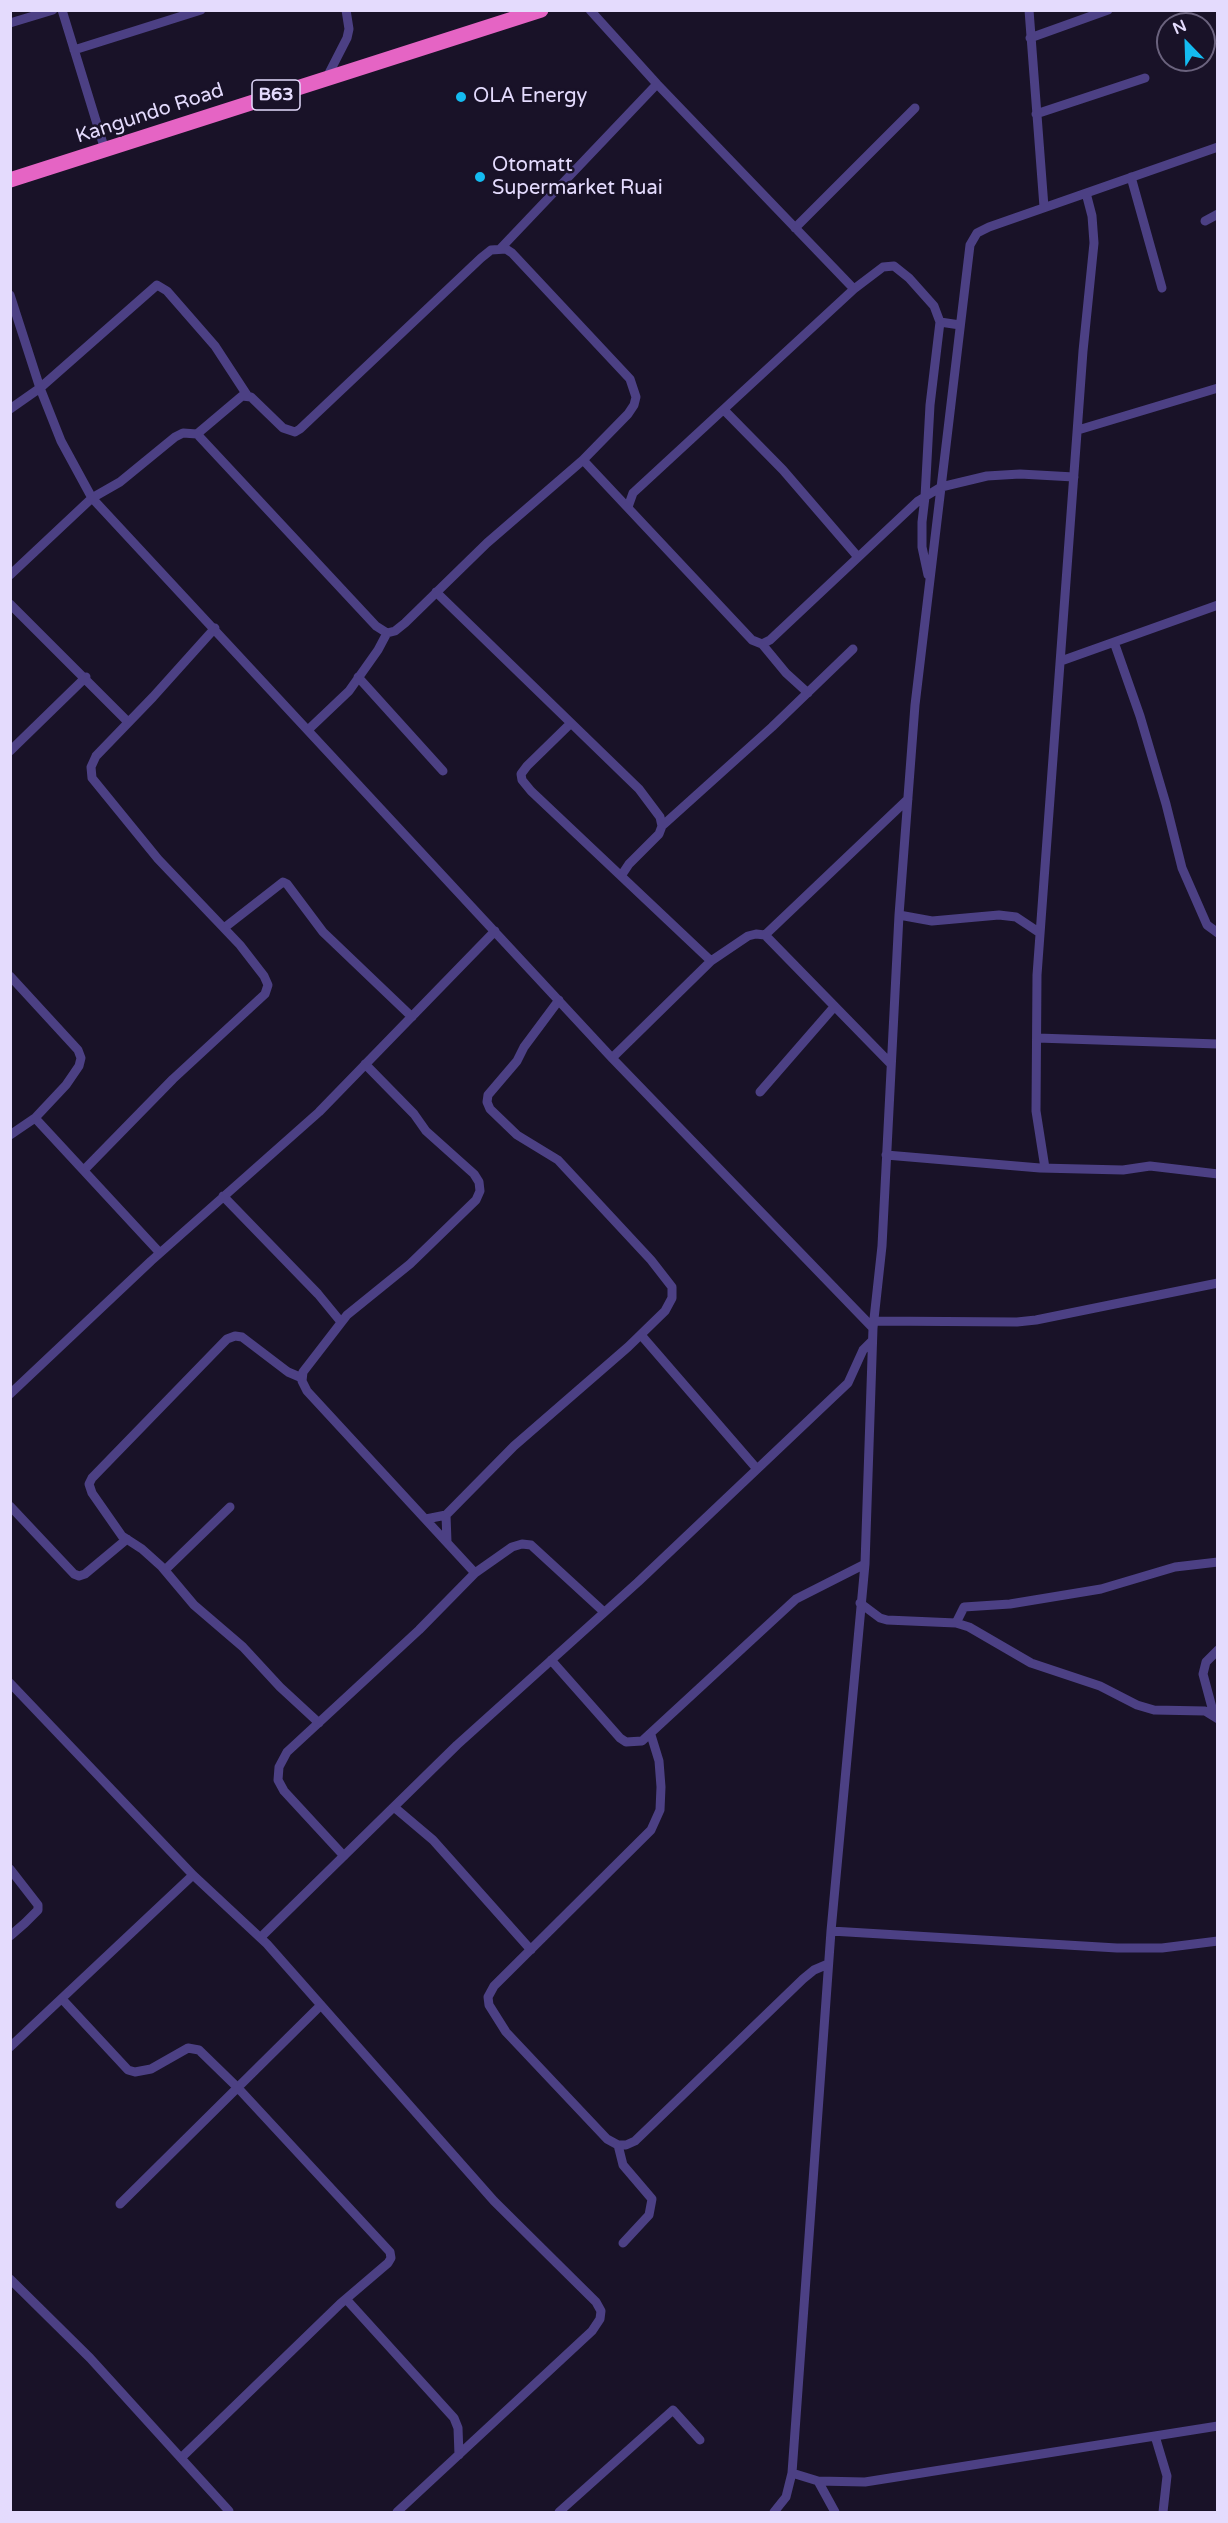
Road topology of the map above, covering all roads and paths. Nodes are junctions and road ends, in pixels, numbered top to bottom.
1 (53, 10) edge
2 (62, 10) edge
3 (201, 10) edge
4 (346, 10) edge
5 (541, 10) edge
6 (590, 10) edge
7 (1029, 10) edge
8 (1108, 10) edge
9 (10, 24) edge
10 (1030, 38) junction
11 (74, 50) junction
12 (1145, 78) dead end
13 (326, 79) junction
14 (657, 84) junction
15 (915, 108) dead end
16 (1036, 114) junction
17 (1218, 147) edge
18 (105, 150) junction
19 (1131, 177) junction
20 (10, 180) edge
21 (1086, 193) junction
22 (1044, 207) junction
23 (1218, 214) edge
24 (1205, 221) dead end
25 (795, 228) junction
26 (500, 249) junction
27 (1162, 288) dead end
28 (854, 289) junction
29 (10, 295) edge
30 (940, 322) junction
31 (960, 325) junction
32 (40, 388) junction
33 (1218, 388) edge
34 (247, 395) junction
35 (10, 409) edge
36 (724, 410) junction
37 (1077, 430) junction
38 (197, 434) junction
39 (583, 460) junction
40 (1074, 477) junction
41 (941, 487) junction
42 (633, 493) junction
43 (615, 494) junction
44 (926, 497) junction
45 (92, 498) junction
46 (627, 507) junction
47 (858, 557) junction
48 (10, 575) edge
49 (929, 583) junction
50 (436, 592) junction
51 (10, 603) edge
52 (1217, 606) edge
53 (215, 628) junction
54 (387, 633) junction
55 (1114, 642) junction
56 (762, 644) junction
57 (854, 649) dead end
58 (1061, 661) junction
59 (86, 677) junction
60 (358, 677) junction
61 (808, 693) junction
62 (128, 722) junction
63 (571, 723) junction
64 (309, 729) junction
65 (10, 751) edge
66 (443, 771) dead end
67 (908, 799) junction
68 (662, 826) junction
69 (621, 876) junction
70 (899, 915) junction
71 (225, 928) junction
72 (495, 931) junction
73 (1040, 933) junction
74 (1218, 933) edge
75 (765, 935) junction
76 (711, 961) junction
77 (10, 976) edge
78 (559, 1000) junction
79 (834, 1007) junction
80 (412, 1017) junction
81 (1037, 1038) junction
82 (1218, 1044) edge
83 (612, 1058) junction
84 (890, 1063) junction
85 (365, 1064) junction
86 (760, 1092) dead end
87 (35, 1118) junction
88 (10, 1135) edge
89 (886, 1155) junction
90 (1045, 1168) junction
91 (84, 1170) junction
92 (1218, 1174) edge
93 (223, 1196) junction
94 (160, 1253) junction
95 (1218, 1283) edge
96 (342, 1322) junction
97 (873, 1325) junction
98 (641, 1335) junction
99 (872, 1341) junction
100 (302, 1378) junction
101 (10, 1394) edge
102 (758, 1469) junction
103 (10, 1506) edge
104 (230, 1507) dead end
105 (446, 1515) junction
106 (426, 1519) junction
107 (127, 1539) junction
108 (447, 1542) junction
109 (1218, 1562) edge
110 (865, 1564) junction
111 (165, 1570) junction
112 (475, 1573) junction
113 (860, 1604) junction
114 (604, 1612) junction
115 (956, 1623) junction
116 (1218, 1650) edge
117 (551, 1660) junction
118 (10, 1683) edge
119 (1216, 1717) edge
120 (319, 1723) junction
121 (651, 1735) junction
122 (394, 1807) junction
123 (344, 1856) junction
124 (10, 1869) edge
125 (193, 1875) junction
126 (831, 1931) junction
127 (10, 1936) edge
128 (261, 1937) junction
129 (1218, 1941) edge
130 (531, 1950) junction
131 (828, 1964) junction
132 (62, 1999) junction
133 (321, 2005) junction
134 (10, 2047) edge
135 (238, 2088) junction
136 (618, 2145) junction
137 (120, 2204) dead end
138 (623, 2243) dead end
139 (10, 2279) edge
140 (346, 2298) junction
141 (1218, 2426) edge
142 (1155, 2436) junction
143 (700, 2440) dead end
144 (459, 2455) junction
145 (180, 2458) junction
146 (792, 2473) junction
147 (818, 2481) junction
148 (229, 2512) edge
149 (398, 2512) edge
150 (559, 2512) edge
151 (774, 2512) edge
152 (835, 2512) edge
153 (1163, 2512) edge

1 - 9 street
2 - 11 street
3 - 11 street
4 - 13 street
5 - 13 highway, Kangundo Road / B63
6 - 14 street
7 - 10 street
8 - 10 street
10 - 16 street
11 - 18 street
12 - 16 street
13 - 18 highway, Kangundo Road / B63
14 - 25 street
14 - 26 street
15 - 25 street
16 - 22 street
17 - 19 street
18 - 20 highway, Kangundo Road / B63
19 - 21 street
19 - 27 street
21 - 22 street
21 - 37 street
22 - 31 street
23 - 24 street
25 - 28 street
26 - 34 street
26 - 39 street
28 - 30 street
28 - 36 street
29 - 32 street
30 - 31 street
30 - 44 street
31 - 41 street
32 - 34 street
32 - 35 street
32 - 45 street
33 - 37 street
34 - 38 street
36 - 42 street
36 - 47 street
37 - 40 street
38 - 45 street
38 - 54 street
39 - 43 street
39 - 50 street
40 - 41 street
40 - 58 street
41 - 44 street
41 - 49 street
42 - 43 street
42 - 46 street
43 - 46 street
44 - 47 street
44 - 49 street
45 - 48 street
45 - 53 street
46 - 56 street
47 - 56 street
49 - 67 street
50 - 54 street
50 - 63 street
51 - 59 street
52 - 55 street
53 - 62 street
53 - 64 street
54 - 60 street
55 - 58 street
55 - 74 street
56 - 61 street
57 - 61 street
58 - 73 street
59 - 62 street
59 - 65 street
60 - 64 street
60 - 66 street
61 - 68 street
62 - 71 street
63 - 68 street
63 - 69 street
64 - 72 street
67 - 70 street
67 - 75 street
68 - 69 street
69 - 76 street
70 - 73 street
70 - 84 street
71 - 80 street
71 - 91 street
72 - 78 street
72 - 80 street
73 - 81 street
75 - 76 street
75 - 79 street
76 - 83 street
77 - 87 street
78 - 83 street
78 - 98 street
79 - 84 street
79 - 86 street
80 - 85 street
81 - 82 street
81 - 90 street
83 - 97 street
84 - 89 street
85 - 93 street
85 - 96 street
87 - 88 street
87 - 91 street
89 - 90 street
89 - 97 street
90 - 92 street
91 - 94 street
93 - 94 street
93 - 96 street
94 - 101 street
95 - 97 street
96 - 100 street
97 - 99 street
98 - 102 street
98 - 105 street
99 - 102 street
99 - 110 street
100 - 106 street
100 - 107 street
102 - 114 street
103 - 107 street
104 - 111 street
105 - 106 street
105 - 108 street
106 - 108 street
107 - 111 street
108 - 112 street
109 - 115 street
110 - 113 street
110 - 121 street
111 - 120 street
112 - 114 street
112 - 120 street
113 - 115 street
113 - 126 street
114 - 117 street
115 - 119 street
116 - 119 street
117 - 121 street
117 - 122 street
118 - 125 street
120 - 123 street
121 - 130 street
122 - 123 street
122 - 130 street
123 - 128 street
124 - 127 street
125 - 128 street
125 - 132 street
126 - 129 street
126 - 131 street
128 - 133 street
130 - 136 street
131 - 136 street
131 - 146 street
132 - 134 street
132 - 135 street
133 - 135 street
133 - 144 street
135 - 137 street
135 - 140 street
136 - 138 street
139 - 145 street
140 - 144 street
140 - 145 street
141 - 142 street
142 - 147 street
142 - 153 street
143 - 150 street
144 - 149 street
145 - 148 street
146 - 147 street
146 - 151 street
147 - 152 street

